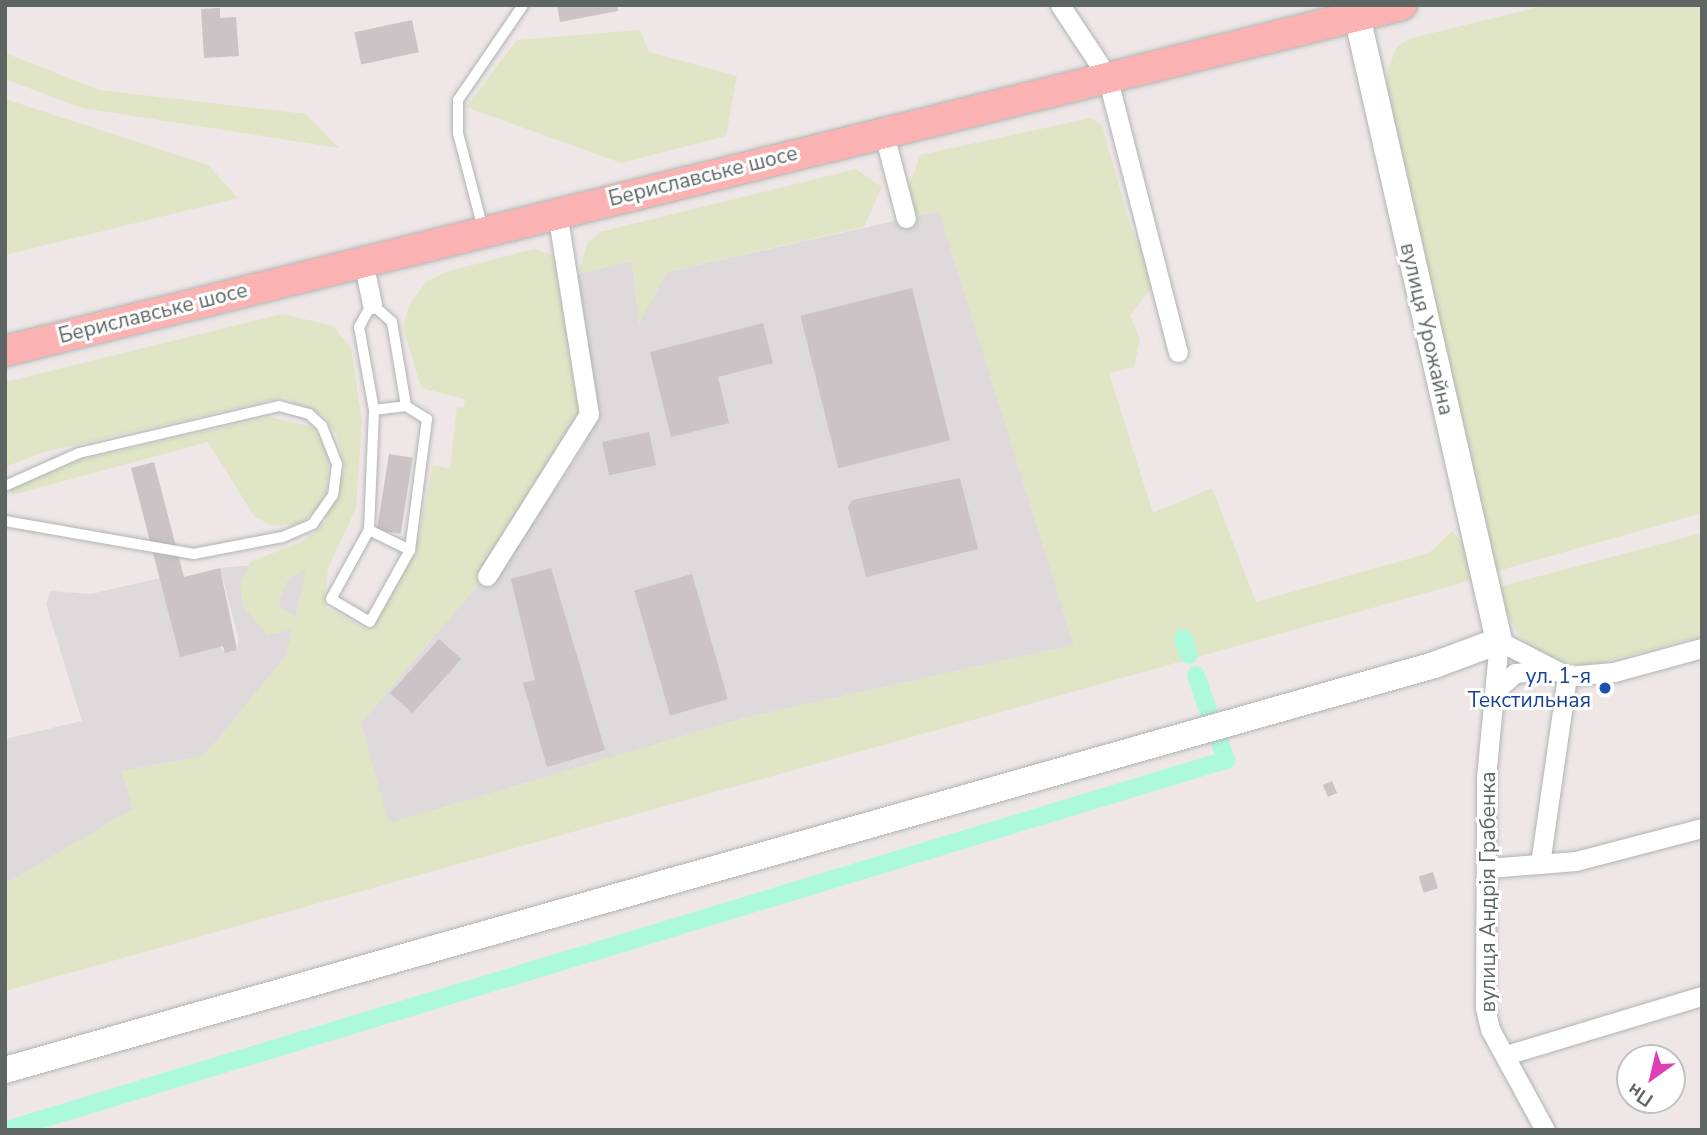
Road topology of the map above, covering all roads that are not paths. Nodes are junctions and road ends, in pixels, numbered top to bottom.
1 (523, 5) edge
2 (1060, 5) edge
3 (1402, 5) edge
4 (1357, 16) junction
5 (1107, 76) junction
6 (883, 130) junction
7 (557, 213) junction
8 (905, 218) dead end
9 (484, 233) junction
10 (363, 261) junction
11 (372, 304) junction
12 (5, 351) edge
13 (1178, 352) dead end
14 (406, 406) junction
15 (374, 411) junction
16 (5, 486) edge
17 (5, 521) edge
18 (369, 530) junction
19 (410, 550) junction
20 (487, 576) dead end
21 (1499, 641) junction
22 (1702, 648) edge
23 (1547, 670) junction
24 (1567, 676) junction
25 (1494, 692) junction
26 (1702, 828) edge
27 (1540, 864) junction
28 (1488, 868) junction
29 (1702, 996) edge
30 (1506, 1055) junction
31 (5, 1070) edge
32 (1545, 1130) edge

1 - 9 lane
2 - 5 street
3 - 4 main road, Бериславське шосе
4 - 5 main road, Бериславське шосе
4 - 21 street, вулиця Урожайна
5 - 6 main road, Бериславське шосе
5 - 13 street
6 - 7 main road, Бериславське шосе
6 - 8 street
7 - 9 main road, Бериславське шосе
7 - 20 street
9 - 10 main road, Бериславське шосе
10 - 11 street
10 - 12 main road, Бериславське шосе
11 - 14 lane
11 - 15 lane
14 - 15 lane
14 - 19 lane
15 - 18 lane
16 - 17 lane
18 - 19 lane
18 - 19 lane
21 - 23 street
21 - 25 street, вулиця Андрія Грабенка
21 - 31 street
22 - 24 street
23 - 24 street
23 - 25 street
24 - 27 street
25 - 28 street, вулиця Андрія Грабенка
26 - 27 street
27 - 28 street
28 - 30 street, вулиця Андрія Грабенка
29 - 30 street
30 - 32 street, вулиця Андрія Грабенка

